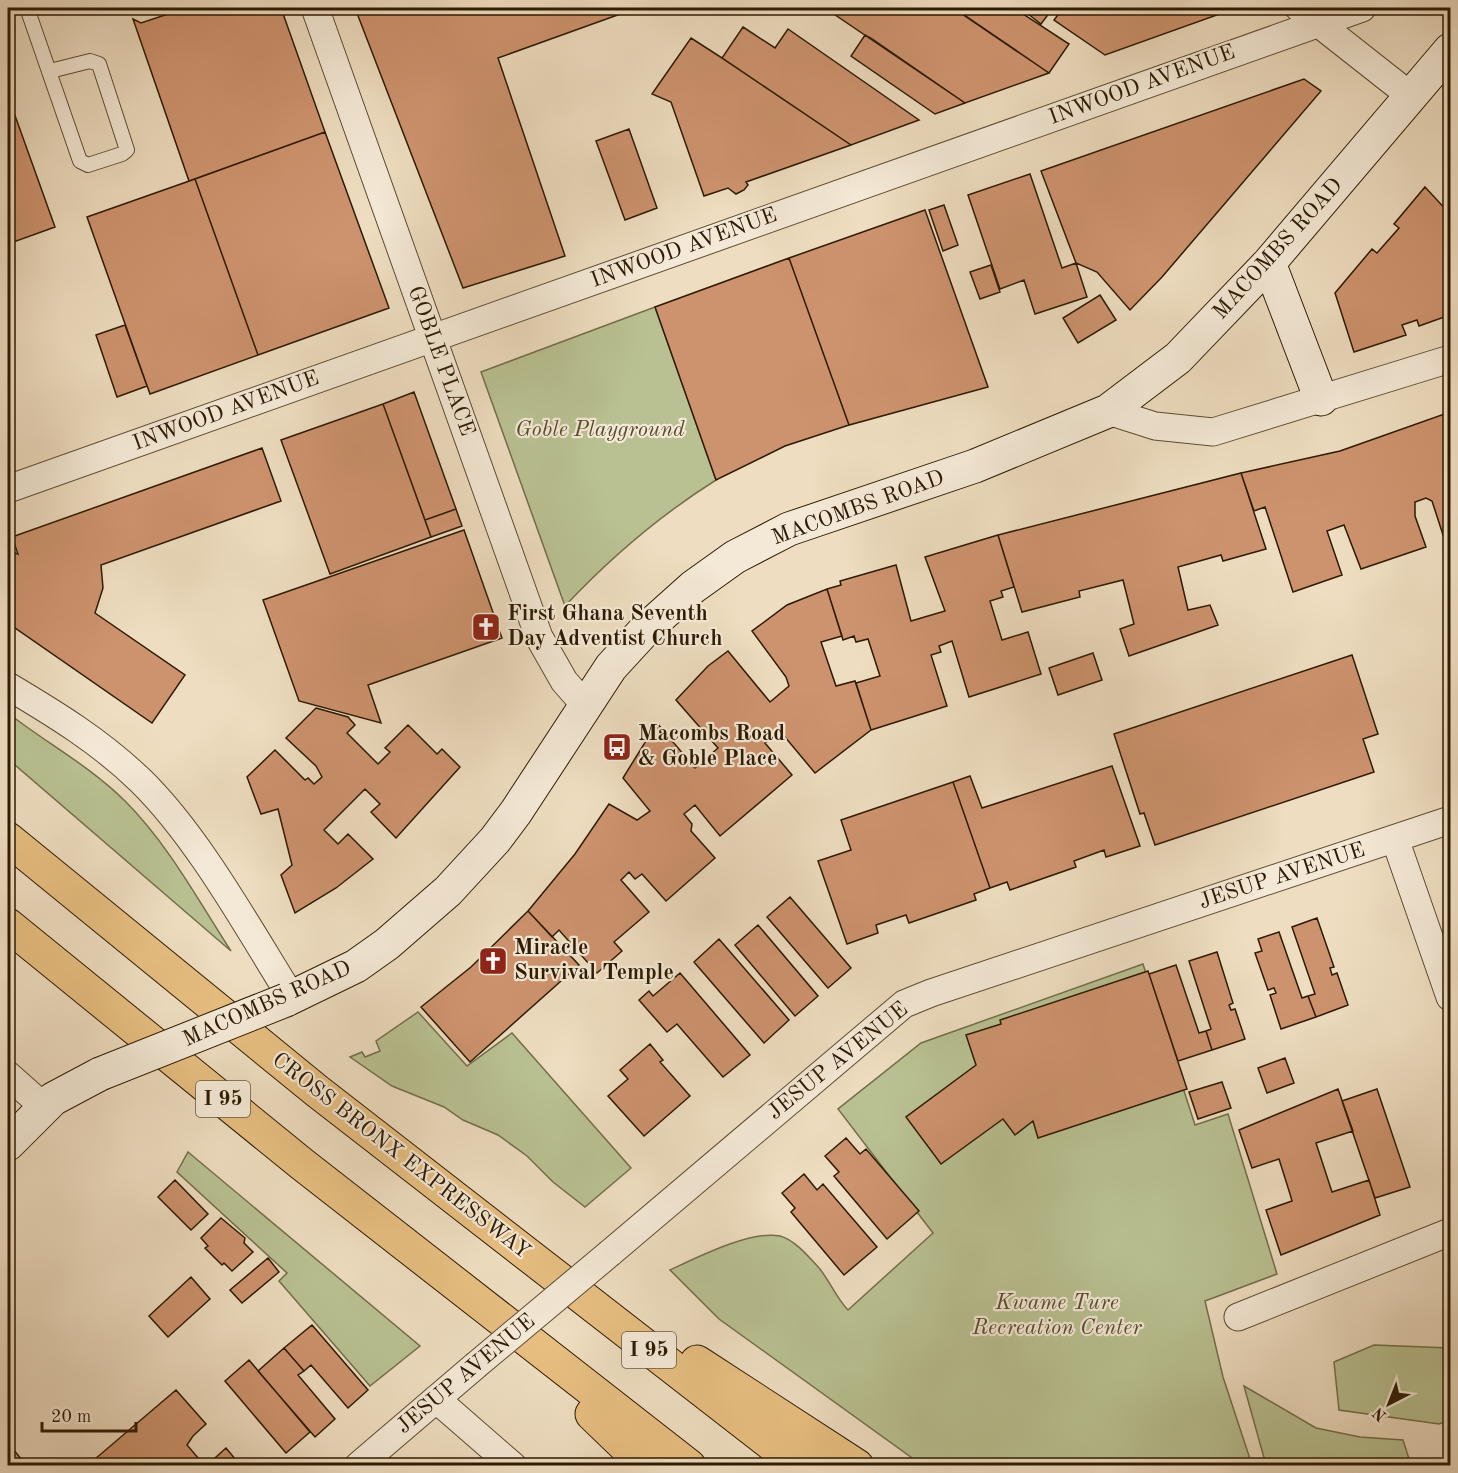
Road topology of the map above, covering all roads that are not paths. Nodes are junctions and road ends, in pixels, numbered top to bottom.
1 (27, 8) edge
2 (315, 8) edge
3 (1362, 8) edge
4 (1309, 15) edge
5 (1450, 50) edge
6 (50, 71) junction
7 (1412, 97) junction
8 (1269, 262) junction
9 (432, 337) junction
10 (1450, 359) edge
11 (1321, 399) junction
12 (1108, 411) junction
13 (8, 489) edge
14 (8, 686) edge
15 (585, 705) junction
16 (8, 819) edge
17 (1450, 820) edge
18 (1395, 838) junction
19 (8, 839) edge
20 (8, 925) edge
21 (125, 936) junction
22 (1450, 997) edge
23 (289, 999) junction
24 (8, 1075) edge
25 (44, 1107) junction
26 (8, 1144) edge
27 (1450, 1232) edge
28 (499, 1234) junction
29 (439, 1272) junction
30 (1238, 1317) dead end
31 (436, 1399) junction
32 (358, 1466) edge
33 (513, 1466) edge
34 (646, 1466) edge
35 (689, 1466) edge
36 (800, 1466) edge
37 (857, 1466) edge

1 - 6 lane
2 - 9 street, GOBLE PLACE
3 - 4 street, INWOOD AVENUE
4 - 7 street
4 - 9 street, INWOOD AVENUE
5 - 7 street, MACOMBS ROAD
6 - 6 lane
7 - 8 street, MACOMBS ROAD
8 - 11 street
8 - 12 street, MACOMBS ROAD
9 - 13 street, INWOOD AVENUE
9 - 15 street, GOBLE PLACE
10 - 11 street
11 - 12 street
12 - 15 street, MACOMBS ROAD
14 - 23 street
15 - 23 street, MACOMBS ROAD
16 - 21 highway
17 - 18 street, JESUP AVENUE
18 - 22 street
18 - 31 street, JESUP AVENUE, bridge
19 - 21 highway, CROSS BRONX EXPRESSWAY / I 95
20 - 29 highway, I 95
21 - 28 highway, CROSS BRONX EXPRESSWAY / I 95
23 - 25 street, MACOMBS ROAD, bridge
24 - 25 street
25 - 26 street, MACOMBS ROAD
27 - 30 street
28 - 36 highway, CROSS BRONX EXPRESSWAY / I 95
28 - 37 highway
29 - 34 highway
29 - 35 highway, I 95
31 - 32 street, JESUP AVENUE
31 - 33 street

